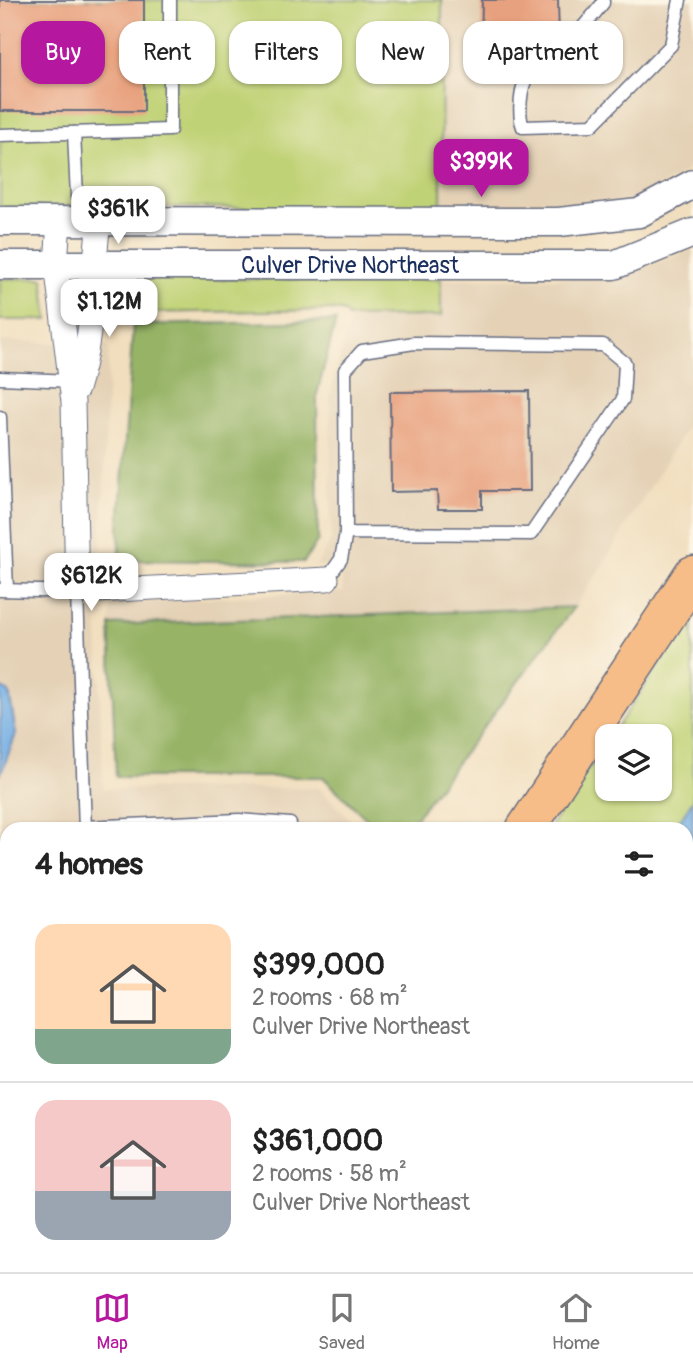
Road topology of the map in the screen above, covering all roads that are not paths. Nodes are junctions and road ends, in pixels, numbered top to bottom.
1 (170, 0) edge
2 (603, 0) edge
3 (680, 0) edge
4 (74, 133) junction
5 (0, 135) edge
6 (693, 184) edge
7 (77, 197) junction
8 (0, 221) edge
9 (59, 221) junction
10 (99, 221) junction
11 (693, 233) edge
12 (56, 264) junction
13 (0, 265) edge
14 (93, 265) junction
15 (0, 378) edge
16 (75, 388) junction
17 (0, 417) edge
18 (346, 533) junction
19 (693, 575) edge
20 (327, 579) joint
21 (4, 590) edge
22 (77, 592) junction
23 (85, 822) edge
24 (200, 822) edge
25 (264, 822) edge
26 (530, 822) edge

1 - 4 lane
2 - 3 lane
4 - 5 lane
4 - 7 lane
6 - 10 street, Culver Drive Northeast
7 - 9 lane
7 - 10 lane
8 - 9 street, Culver Drive Northeast
9 - 10 street, Culver Drive Northeast
9 - 12 street
10 - 14 street
11 - 14 street, Culver Drive Northeast
12 - 13 street, Culver Drive Northeast
12 - 14 street, Culver Drive Northeast
12 - 16 street
14 - 16 street
15 - 16 lane
16 - 22 street
17 - 21 lane
18 - 18 lane
18 - 20 lane
19 - 26 highway
20 - 22 street
21 - 22 lane
22 - 23 lane
24 - 25 lane

